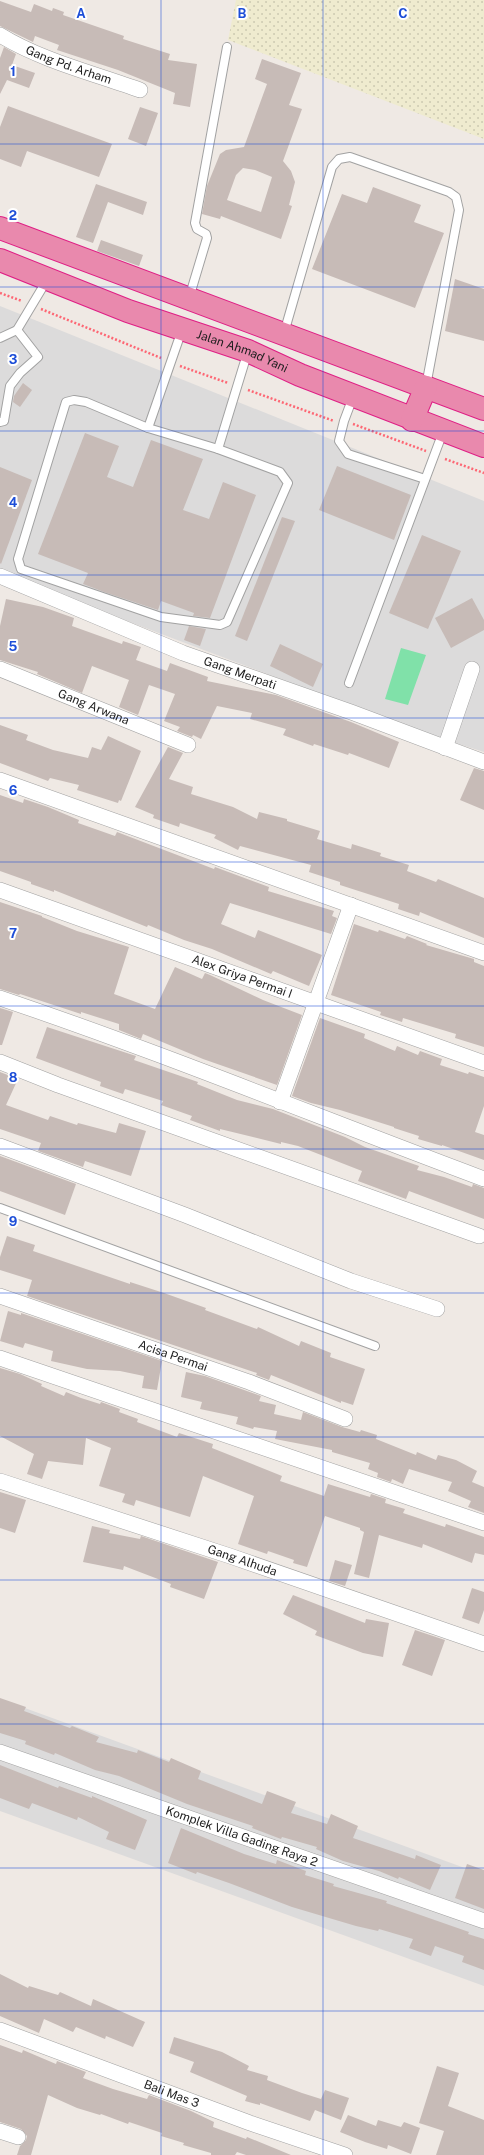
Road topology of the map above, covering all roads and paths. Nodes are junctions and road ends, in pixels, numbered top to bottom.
1 (0, 35) edge
2 (227, 47) dead end
3 (140, 90) dead end
4 (0, 228) edge
5 (0, 260) edge
6 (47, 280) junction
7 (188, 299) junction
8 (17, 330) junction
9 (182, 330) junction
10 (284, 333) junction
11 (0, 338) edge
12 (248, 350) junction
13 (426, 387) junction
14 (353, 396) junction
15 (484, 408) edge
16 (412, 420) junction
17 (0, 422) edge
18 (148, 428) junction
19 (443, 432) junction
20 (484, 446) edge
21 (218, 449) junction
22 (425, 479) junction
23 (0, 576) edge
24 (0, 669) edge
25 (472, 669) dead end
26 (349, 683) dead end
27 (188, 744) dead end
28 (445, 748) junction
29 (484, 762) edge
30 (0, 780) edge
31 (0, 890) edge
32 (351, 905) junction
33 (484, 952) edge
34 (0, 998) edge
35 (315, 1004) junction
36 (0, 1062) edge
37 (484, 1063) edge
38 (280, 1102) junction
39 (0, 1146) edge
40 (484, 1179) edge
41 (0, 1208) edge
42 (479, 1236) dead end
43 (0, 1296) edge
44 (437, 1309) dead end
45 (374, 1346) dead end
46 (0, 1358) edge
47 (345, 1419) dead end
48 (0, 1481) edge
49 (484, 1523) edge
50 (484, 1644) edge
51 (0, 1752) edge
52 (484, 1921) edge
53 (0, 2030) edge
54 (0, 2131) edge
55 (18, 2137) dead end
56 (345, 2155) edge

1 - 3 street, Gang Pd. Arham
2 - 7 lane
4 - 7 highway
5 - 6 highway, Jalan Ahmad Yani
6 - 8 lane
6 - 9 highway, Jalan Ahmad Yani
7 - 10 highway
8 - 11 lane
8 - 17 lane
9 - 12 highway, Jalan Ahmad Yani
9 - 18 lane
10 - 13 highway
10 - 13 lane
12 - 14 highway, Jalan Ahmad Yani
12 - 21 lane
13 - 15 highway
13 - 16 highway
14 - 16 highway, Jalan Ahmad Yani
14 - 22 lane
16 - 19 highway, Jalan Ahmad Yani
18 - 21 lane
18 - 21 lane
19 - 20 highway, Jalan Ahmad Yani
19 - 22 lane
22 - 26 lane
23 - 28 street, Gang Merpati
24 - 27 street, Gang Arwana
25 - 28 street
28 - 29 street, Gang Merpati
30 - 32 street
31 - 35 street, Alex Griya Permai I
32 - 33 street
32 - 35 street
34 - 38 street
35 - 37 street, Alex Griya Permai I
35 - 38 street
36 - 42 street
38 - 40 street
39 - 44 street
41 - 45 lane
43 - 47 street, Acisa Permai
46 - 49 street
48 - 50 street, Gang Alhuda
51 - 52 street, Komplek Villa Gading Raya 2
53 - 56 street, Bali Mas 3
54 - 55 street

